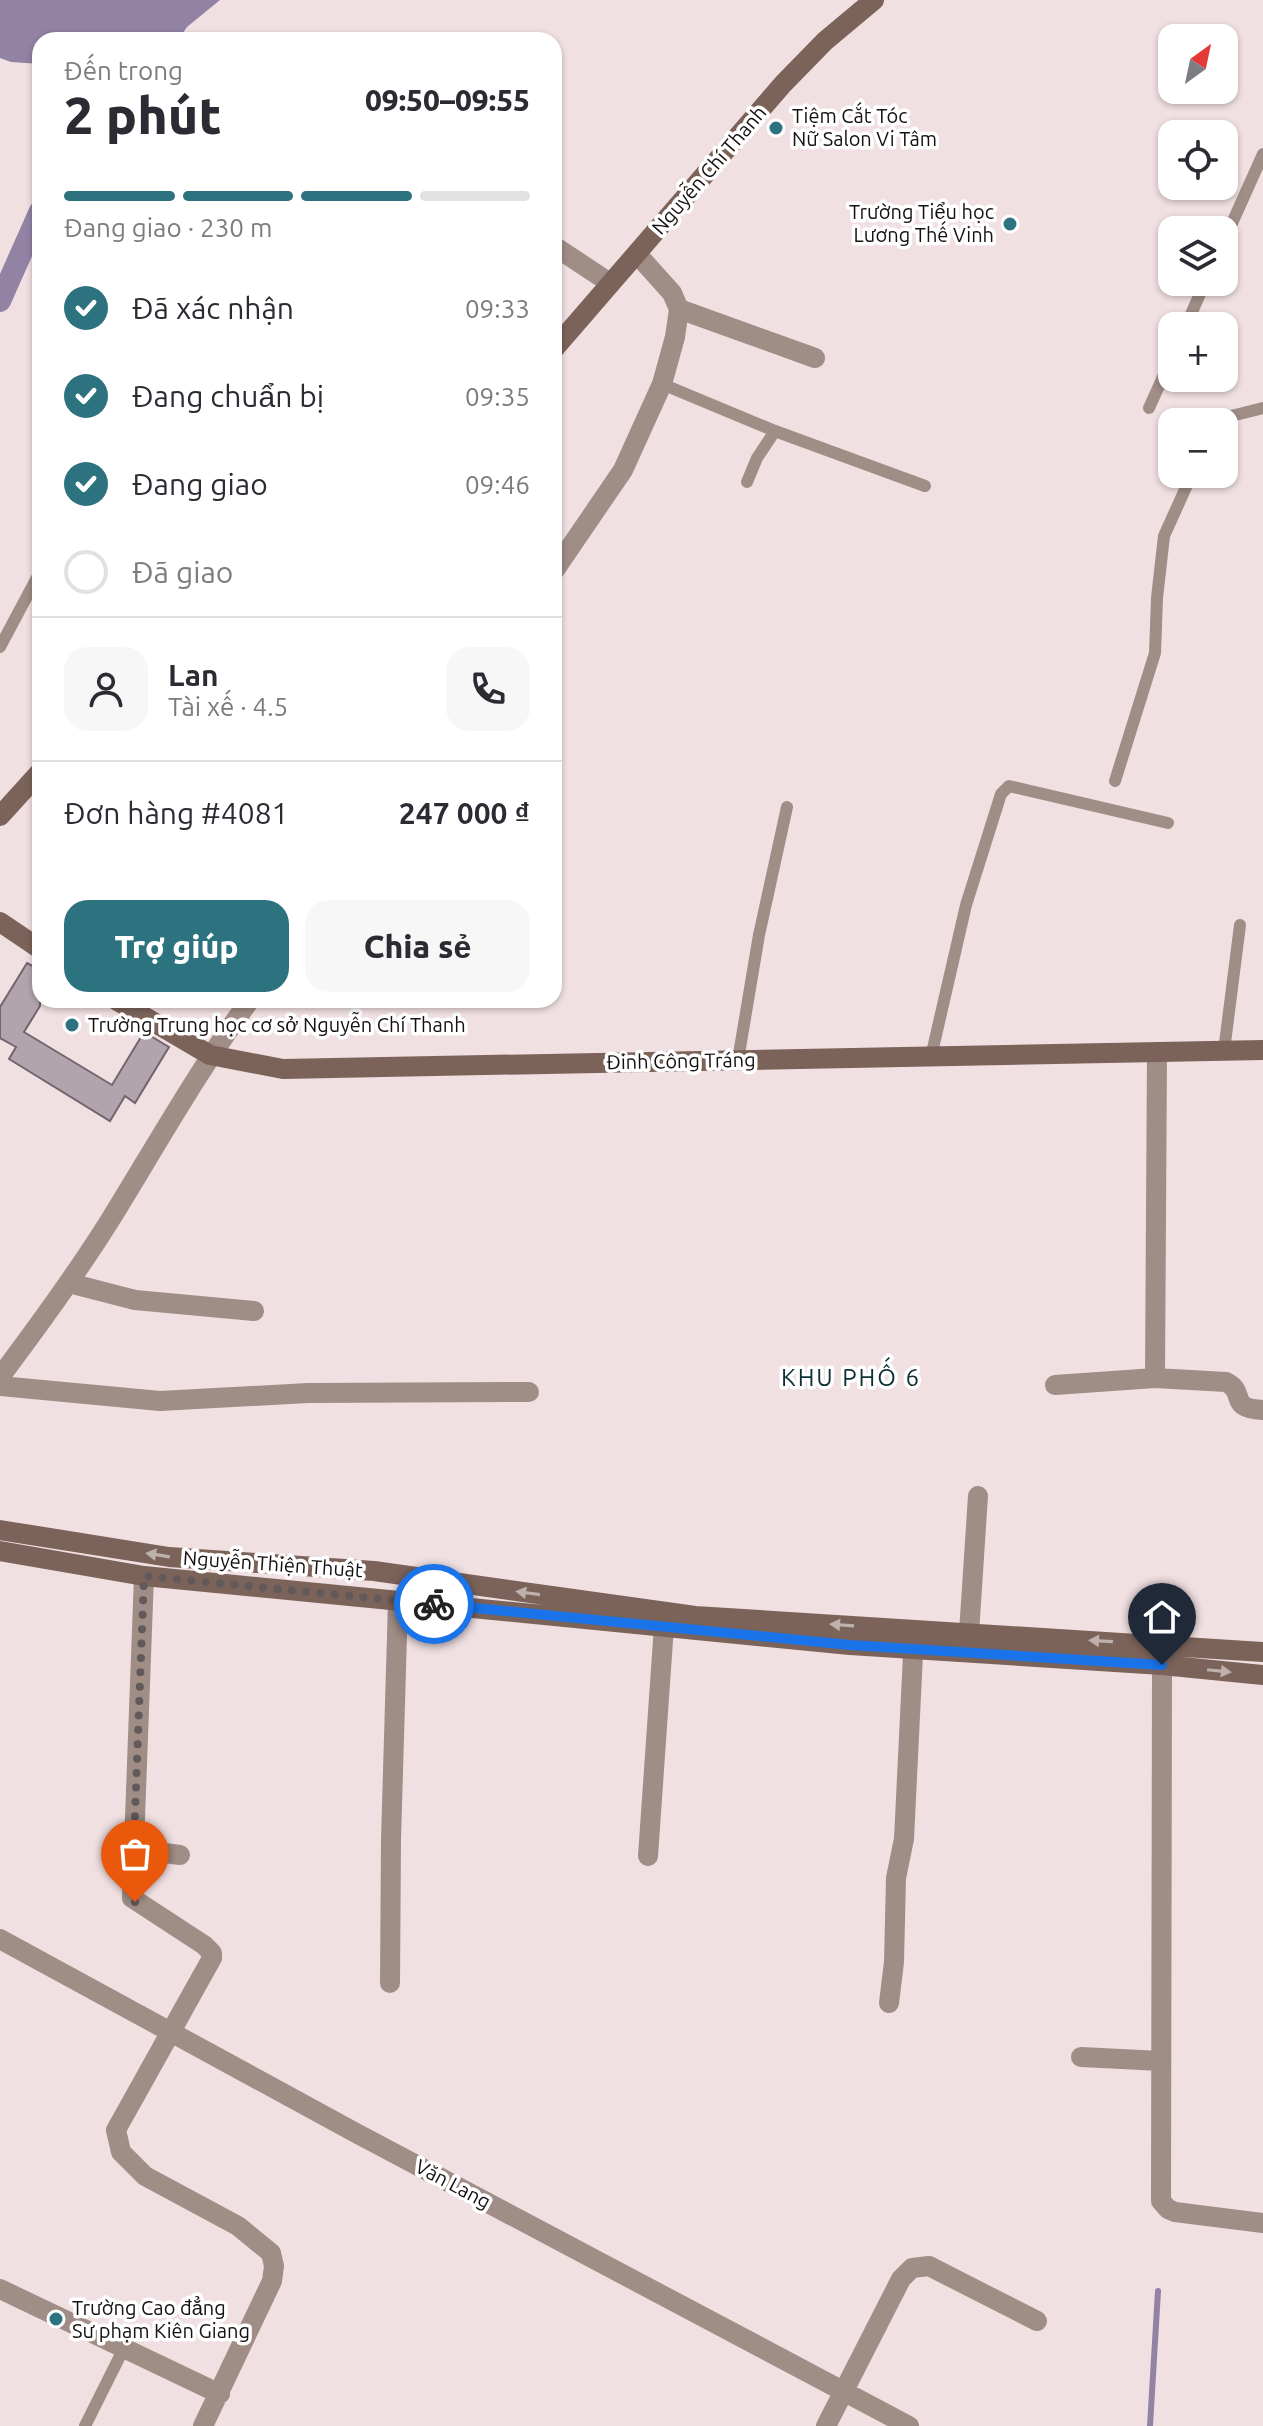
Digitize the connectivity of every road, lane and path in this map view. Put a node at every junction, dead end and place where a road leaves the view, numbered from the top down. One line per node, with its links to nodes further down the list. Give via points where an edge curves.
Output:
1 (874, 0): 5 (street, Nguyễn Chí Thanh, via 783,84)
2 (1263, 154): 3 (lane)
3 (1235, 216)
4 (562, 251): 6 (street)
5 (637, 254): 6 (street, Nguyễn Chí Thanh); 7 (street, via 672,293)
6 (610, 283): 8 (street, Nguyễn Chí Thanh)
7 (679, 309): 9 (street); 10 (street)
8 (562, 340)
9 (815, 358)
10 (662, 384): 15 (lane); 19 (street, via 623,470)
11 (1158, 388): 12 (lane)
12 (1149, 408)
13 (1263, 408): 14 (lane)
14 (1238, 414)
15 (775, 431): 16 (lane); 17 (lane)
16 (747, 482)
17 (925, 486)
18 (1186, 488): 23 (lane, via 1164,536 1155,653)
19 (562, 559)
20 (32, 587): 21 (lane)
21 (0, 647)
22 (32, 781): 25 (street)
23 (1115, 781)
24 (787, 807): 37 (lane)
25 (0, 816)
26 (1168, 823): 36 (lane, via 1009,786 1001,794 966,905)
27 (0, 922): 29 (street)
28 (1240, 925): 33 (lane)
29 (32, 944)
30 (130, 1008): 35 (street, Đinh Công Tráng)
31 (244, 1008): 35 (street)
32 (1263, 1050): 33 (street, Đinh Công Tráng)
33 (1224, 1051): 34 (street, Đinh Công Tráng)
34 (1157, 1053): 36 (street, Đinh Công Tráng); 41 (street)
35 (210, 1055): 37 (street, Đinh Công Tráng, via 283,1069); 38 (street)
36 (931, 1057): 37 (street, Đinh Công Tráng)
37 (738, 1060)
38 (69, 1283): 39 (street, via 135,1300); 40 (street)
39 (254, 1311)
40 (0, 1377)
41 (1155, 1378): 42 (street); 45 (street, via 1226,1382 1241,1406)
42 (1055, 1385)
43 (0, 1386): 44 (street, via 160,1401 308,1393)
44 (529, 1392)
45 (1263, 1410)
46 (978, 1496): 53 (street)
47 (0, 1530): 51 (street, Nguyễn Thiện Thuật, one-way to 47, via 374,1571 169,1557)
48 (0, 1551): 49 (street, Nguyễn Thiện Thuật)
49 (144, 1576): 50 (street, Nguyễn Thiện Thuật); 58 (street)
50 (398, 1601): 51 (street, Nguyễn Thiện Thuật); 62 (street)
51 (563, 1607): 52 (street, Nguyễn Thiện Thuật); 54 (street, Nguyễn Thiện Thuật, one-way to 51)
52 (664, 1626): 54 (street, Nguyễn Thiện Thuật); 60 (street)
53 (969, 1633): 54 (street, Nguyễn Thiện Thuật); 55 (street, Nguyễn Thiện Thuật, one-way to 53)
54 (913, 1639): 56 (street, Nguyễn Thiện Thuật); 63 (street, via 904,1839 896,1878)
55 (1263, 1652)
56 (1162, 1665): 57 (street, Nguyễn Thiện Thuật, one-way to 57); 66 (street)
57 (1263, 1675)
58 (134, 1849): 59 (street); 64 (street, via 132,1898 212,1953)
59 (180, 1855)
60 (648, 1856)
61 (0, 1939): 64 (street, Văn Lang)
62 (390, 1983)
63 (889, 2003)
64 (172, 2031): 71 (street, Văn Lang); 72 (street, via 116,2130 121,2152 145,2176 238,2226 271,2253 274,2266)
65 (1081, 2057): 66 (street)
66 (1161, 2061): 67 (street, via 1161,2201 1175,2212)
67 (1263, 2223)
68 (0, 2289): 70 (street)
69 (1037, 2321): 71 (street, via 929,2266 912,2268 901,2279)
70 (124, 2348): 72 (street); 73 (lane)
71 (844, 2392): 75 (street); 76 (street, Văn Lang)
72 (220, 2394): 74 (street)
73 (85, 2426)
74 (203, 2426)
75 (826, 2426)
76 (909, 2426)

